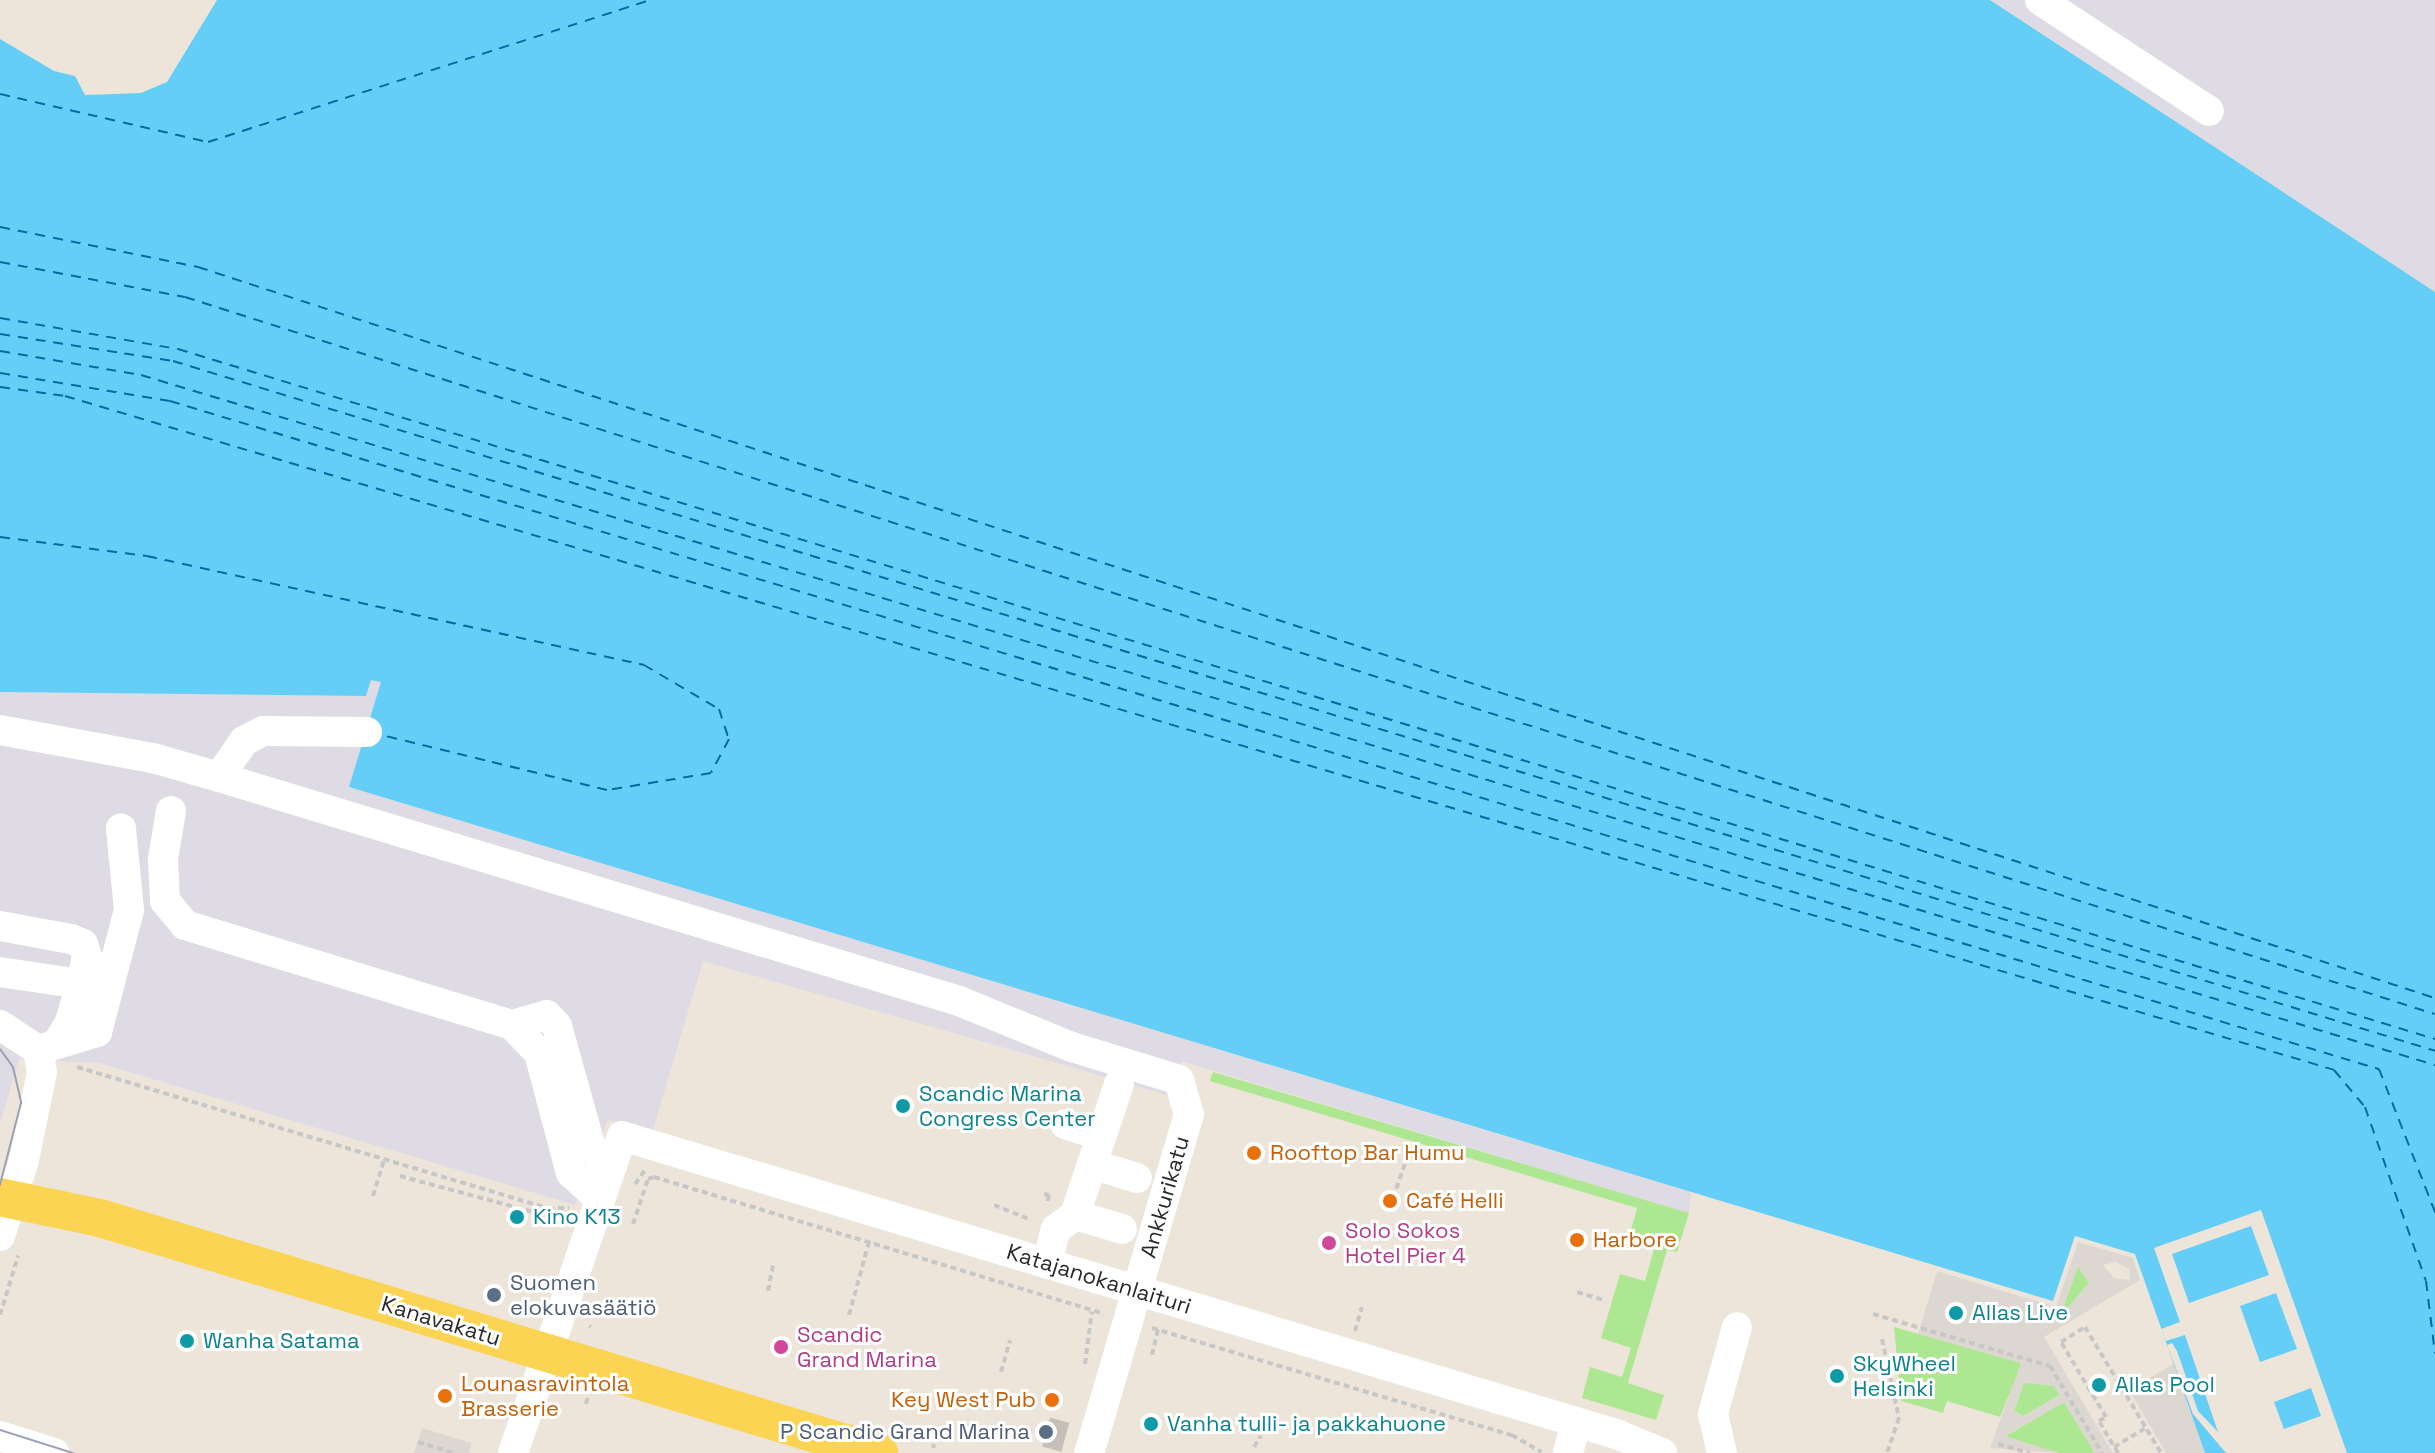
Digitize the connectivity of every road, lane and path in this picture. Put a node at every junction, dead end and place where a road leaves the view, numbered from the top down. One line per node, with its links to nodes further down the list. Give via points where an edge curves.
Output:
1 (2040, 0): 2 (street)
2 (2209, 111)
3 (0, 730): 5 (street, via 153,758)
4 (367, 732): 5 (street, via 263,731 244,741)
5 (219, 777): 39 (street, Ankkurikatu, via 978,1008 1072,1047 1179,1080 1189,1114)
6 (171, 811): 12 (street, via 163,859 165,901 185,925)
7 (121, 828): 13 (street, via 129,910 97,1032)
8 (0, 926): 10 (street, via 83,944 87,956)
9 (0, 972): 10 (street)
10 (81, 984): 13 (street)
11 (0, 1025): 13 (street)
12 (512, 1025): 19 (street, via 547,1015 557,1026 592,1151); 27 (street, via 539,1053 571,1173)
13 (53, 1054): 18 (path); 23 (street)
14 (1119, 1084): 16 (street)
15 (1065, 1124): 16 (street)
16 (1097, 1150): 21 (street); 29 (street)
17 (1408, 1155): 24 (path)
18 (385, 1159): 22 (path); 26 (path)
19 (609, 1168): 27 (street); 36 (street, Katajanokanlaituri, via 622,1136)
20 (400, 1176): 28 (path)
21 (1137, 1178)
22 (373, 1196)
23 (5, 1198): 34 (street); 56 (main road, Kanavakatu, via 113,1222)
24 (1393, 1198)
25 (994, 1205): 30 (path)
26 (548, 1208): 27 (path); 27 (path)
27 (587, 1209): 35 (path, via 627,1205 642,1170 652,1168); 56 (street)
28 (537, 1213)
29 (1075, 1215): 32 (street); 36 (street, via 1056,1229)
30 (1032, 1217)
31 (633, 1224): 33 (path, via 648,1179 654,1177)
32 (1122, 1229)
33 (869, 1242): 44 (path); 47 (path)
34 (10, 1244): 46 (path)
35 (916, 1247)
36 (1047, 1264): 38 (street, Katajanokanlaituri)
37 (773, 1265): 40 (path)
38 (1098, 1279): 39 (street, Katajanokanlaituri); 44 (path)
39 (1138, 1290): 62 (street, Katajanokanlaituri); 68 (street, Ankkurikatu)
40 (768, 1291)
41 (1577, 1292): 42 (path)
42 (1604, 1300)
43 (1362, 1307): 53 (path)
44 (1092, 1310): 48 (path); 58 (path)
45 (1873, 1314): 81 (path, via 2050,1366)
46 (0, 1315)
47 (849, 1315)
48 (1114, 1317)
49 (1161, 1320): 52 (path)
50 (1144, 1325): 52 (path)
51 (1737, 1327): 78 (street, via 1713,1414)
52 (1159, 1330): 57 (path); 75 (path, via 1522,1438)
53 (1354, 1333)
54 (1882, 1339): 79 (path, via 1899,1418)
55 (1010, 1340): 59 (path)
56 (544, 1352): 73 (street); 74 (main road, Kanavakatu)
57 (1152, 1355)
58 (1085, 1364)
59 (1001, 1372)
60 (588, 1396): 61 (path)
61 (586, 1404)
62 (1576, 1423): 76 (street); 77 (street, Katajanokanlaituri)
63 (2146, 1428): 70 (path); 70 (path, via 2085,1327 2061,1342 2106,1417 2099,1421); 83 (path)
64 (0, 1436): 71 (street)
65 (1261, 1436): 69 (path)
66 (418, 1442): 72 (path)
67 (1998, 1444): 80 (path)
68 (1082, 1445)
69 (1254, 1447)
70 (2114, 1447): 82 (path)
71 (54, 1453)
72 (453, 1453)
73 (513, 1453)
74 (879, 1453)
75 (1537, 1453)
76 (1568, 1453)
77 (1662, 1453)
78 (1722, 1453)
79 (1887, 1453)
80 (2030, 1453)
81 (2102, 1453)
82 (2118, 1453)
83 (2161, 1453)

